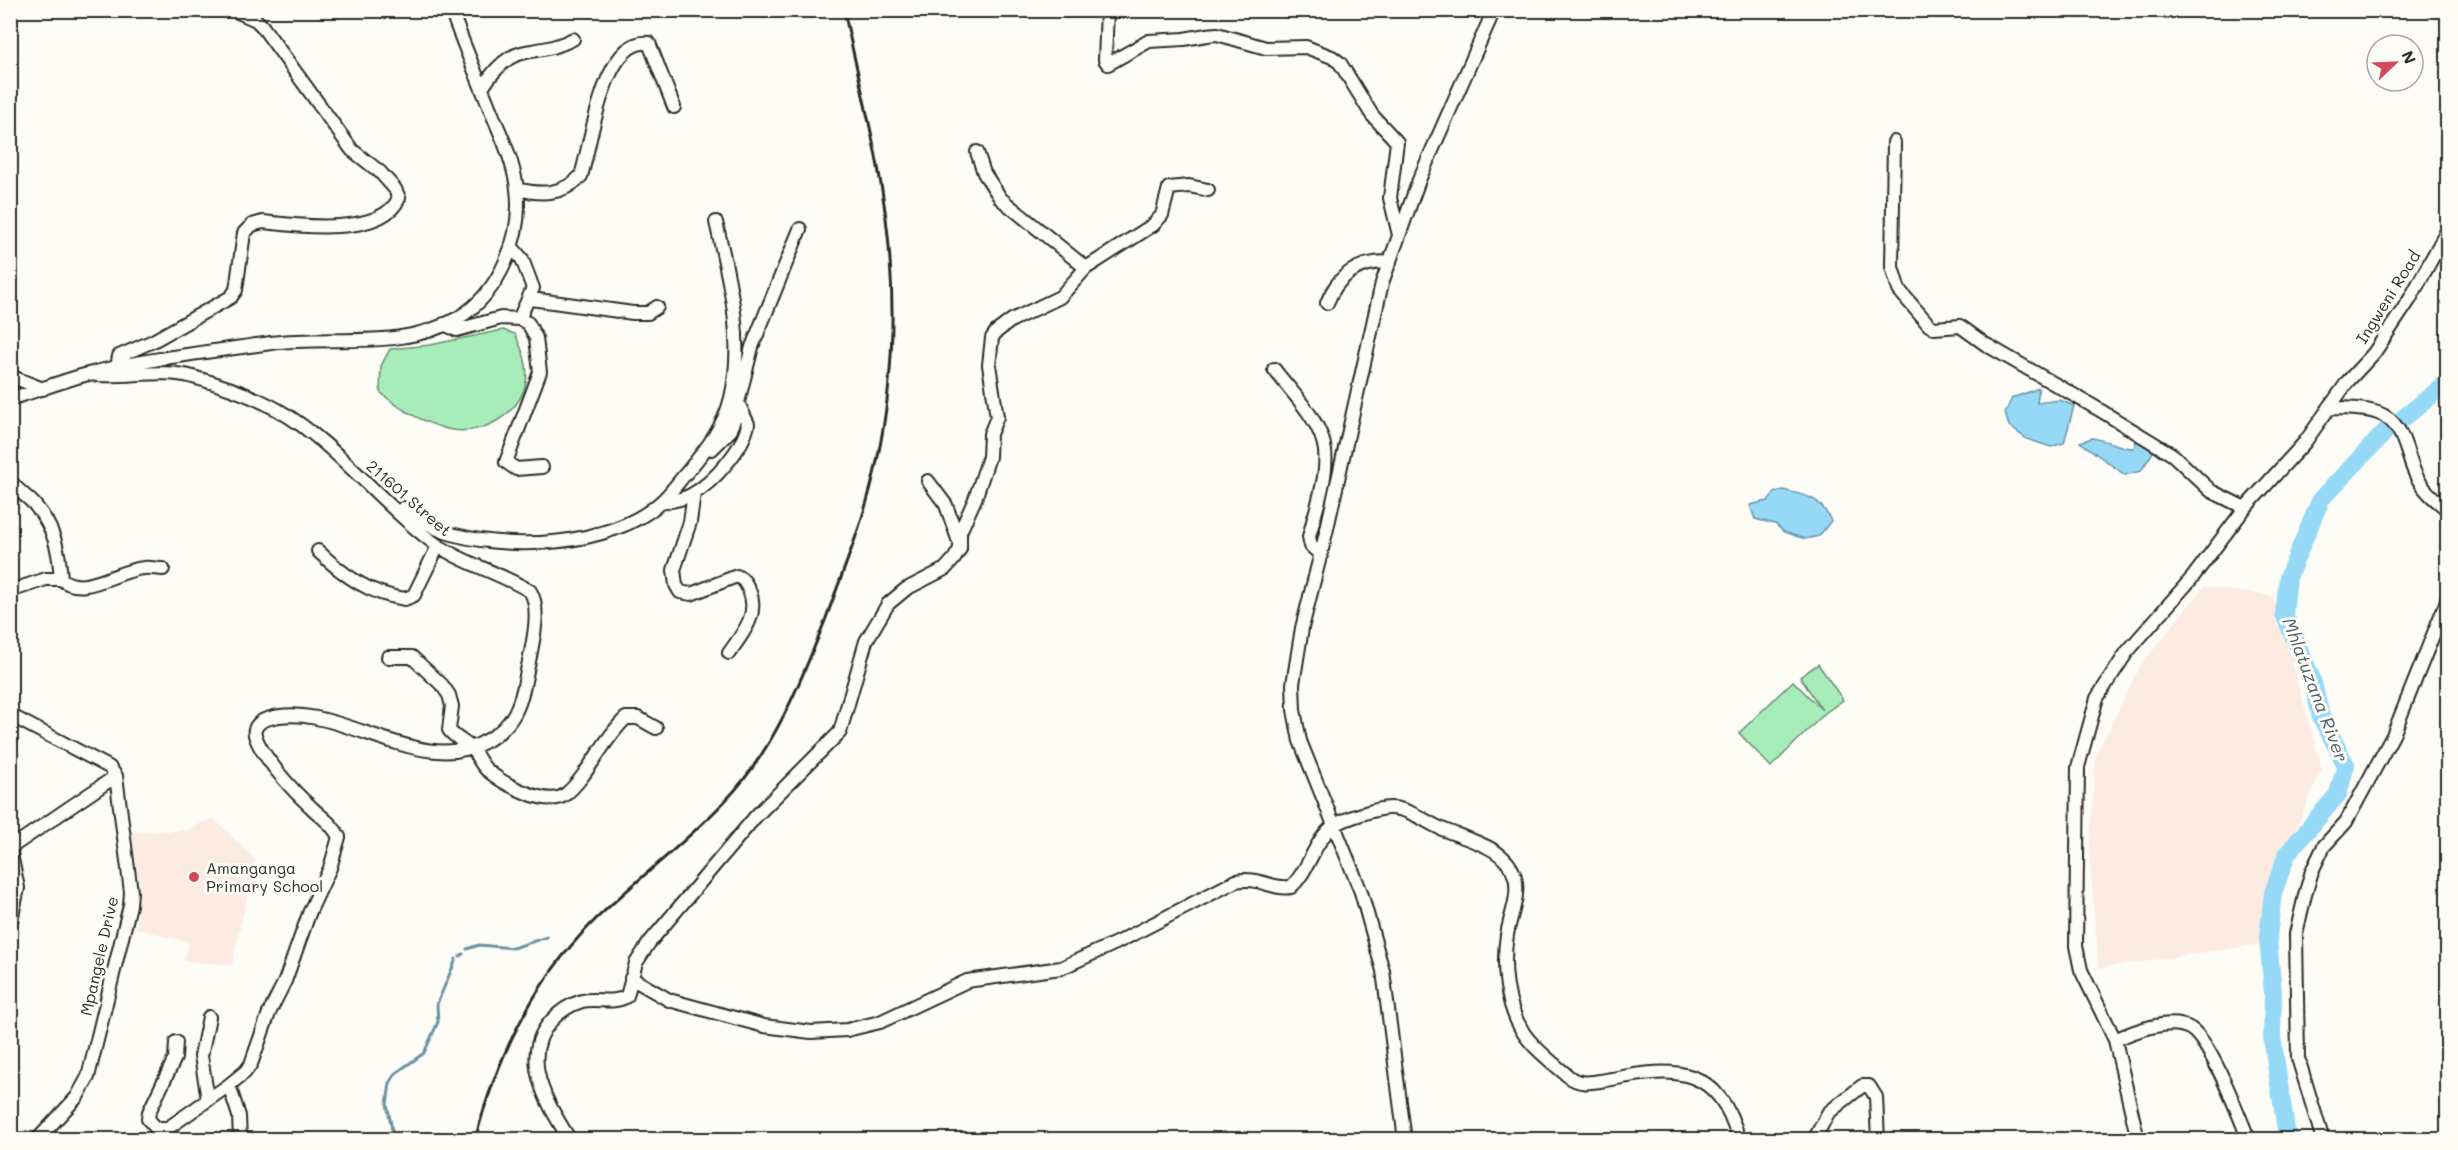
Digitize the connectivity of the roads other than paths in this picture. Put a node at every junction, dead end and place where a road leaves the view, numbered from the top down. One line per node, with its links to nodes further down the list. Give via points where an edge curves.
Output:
1 (233, 10): 24 (street, via 262,26 352,150 380,172 399,198 382,215 332,228 263,222 252,225 244,233 236,290 231,297 119,356)
2 (451, 10): 6 (street)
3 (1107, 10): 15 (street, via 1108,64 1149,41 1217,34 1266,48 1306,48 1332,57 1349,75 1372,115 1397,142 1390,198)
4 (1494, 10): 15 (street, via 1454,97)
5 (573, 39): 6 (street, via 517,52 493,71)
6 (482, 88): 10 (street)
7 (674, 107): 10 (street, via 649,43 632,47 615,63 603,86 581,176 573,185 547,193)
8 (1894, 142): 39 (street, via 1892,267 1899,290 1929,325 1960,326 2173,455 2211,491)
9 (977, 152): 18 (street, via 984,173 1001,198)
10 (518, 189): 16 (street)
11 (1208, 190): 18 (street, via 1170,188 1162,215 1153,225)
12 (716, 222): 32 (street, via 736,316 737,359 724,422)
13 (2448, 229): 31 (street, Ingweni Road, via 2410,299)
14 (800, 230): 30 (street, via 752,347)
15 (1399, 235): 17 (street)
16 (511, 246): 19 (street, via 529,272); 23 (street, via 494,283 475,305)
17 (1390, 262): 20 (street, via 1369,261 1339,280); 44 (street)
18 (1086, 267): 42 (street, via 1060,297 1012,320 992,338 989,365 997,417 990,434 989,457 960,532)
19 (531, 299): 21 (street, via 633,313 648,313); 22 (street)
20 (1327, 303)
21 (657, 307)
22 (519, 319): 23 (street, via 501,318 457,330); 33 (street, via 528,323 536,338 540,372 506,462 516,469)
23 (444, 324): 24 (street, via 404,338 274,343)
24 (117, 368): 26 (street)
25 (1274, 369): 44 (street, via 1311,419 1325,449 1324,472 1309,537 1311,546)
26 (89, 374): 28 (street); 38 (street, 211601 Street, via 190,376 242,393 303,426)
27 (10, 376): 28 (street)
28 (43, 389): 29 (street)
29 (10, 399)
30 (739, 405): 32 (street, via 726,437); 36 (street, via 747,418 745,439 719,471)
31 (2331, 408): 39 (street, Ingweni Road, via 2273,481); 40 (street, via 2372,411 2392,421 2405,440 2417,478)
32 (701, 456): 37 (street)
33 (542, 467)
34 (10, 480): 46 (street, via 20,494 33,502 53,535 59,550)
35 (928, 481): 42 (street, via 950,513)
36 (694, 493): 37 (street); 49 (street, via 690,522 674,570 676,585 680,592 691,594 737,576 746,584 753,603 752,617)
37 (660, 503): 38 (street, via 611,530 530,544 444,531)
38 (390, 504): 41 (street, 211601 Street)
39 (2245, 508): 60 (street, Ingweni Road, via 2108,680 2092,713 2078,767 2076,946 2081,970)
40 (2448, 510)
41 (438, 546): 43 (street, via 414,595 405,599 362,586); 53 (street, 211601 Street, via 522,586 530,591 536,604 532,645 516,713 507,727)
42 (960, 549): 58 (street, via 945,569 906,589 888,604 866,641 840,732 756,816 649,943)
43 (318, 551)
44 (1321, 555): 55 (street, via 1296,659 1294,710 1300,741)
45 (163, 569): 46 (street, via 143,568 96,583 70,584)
46 (61, 579): 47 (street, via 46,579)
47 (10, 591)
48 (2448, 598): 73 (street, via 2393,735 2346,822 2324,846 2312,871 2296,934 2298,1058)
49 (729, 653)
50 (388, 657): 53 (street, via 412,657 442,685 452,706 449,730)
51 (10, 716): 54 (street, via 109,767)
52 (656, 728): 53 (street, via 638,718 626,718 571,789 557,799 508,785 485,768)
53 (472, 748): 62 (street, 211601 Street, via 408,746 315,718 282,715 257,725 255,734 260,745 280,773 339,837 250,1064)
54 (116, 776): 56 (street); 64 (street, Mpangele Drive, via 130,905 88,1077 77,1097)
55 (1333, 826): 58 (street, via 1292,887 1282,888 1256,879 1236,881 1061,968 967,981 880,1022 847,1030 811,1032 764,1026 669,1000); 67 (street, via 1361,892 1383,971); 68 (street, via 1394,808 1475,840 1503,858 1512,869 1516,892 1507,936 1506,983 1516,1018 1530,1041 1567,1075 1582,1082 1659,1070 1691,1075 1709,1085 1718,1096)
56 (10, 848): 57 (street, via 18,888)
57 (10, 925)
58 (631, 978): 66 (street, via 629,992 621,1000 584,1000 567,1007 544,1029 535,1062 540,1085)
59 (209, 1017): 63 (street, via 201,1056)
60 (2115, 1040): 71 (street, Ingweni Road); 72 (street, via 2142,1028 2182,1026 2193,1030 2217,1069)
61 (176, 1042): 63 (street, via 175,1058 149,1112 151,1124 168,1128)
62 (229, 1085): 63 (street); 65 (street, via 239,1116)
63 (208, 1100)
64 (37, 1140)
65 (240, 1140)
66 (570, 1140)
67 (1405, 1140)
68 (1739, 1140)
69 (1814, 1140): 70 (street, via 1828,1113 1862,1086 1869,1086 1876,1097)
70 (1878, 1140)
71 (2138, 1140)
72 (2249, 1140)
73 (2324, 1140)

